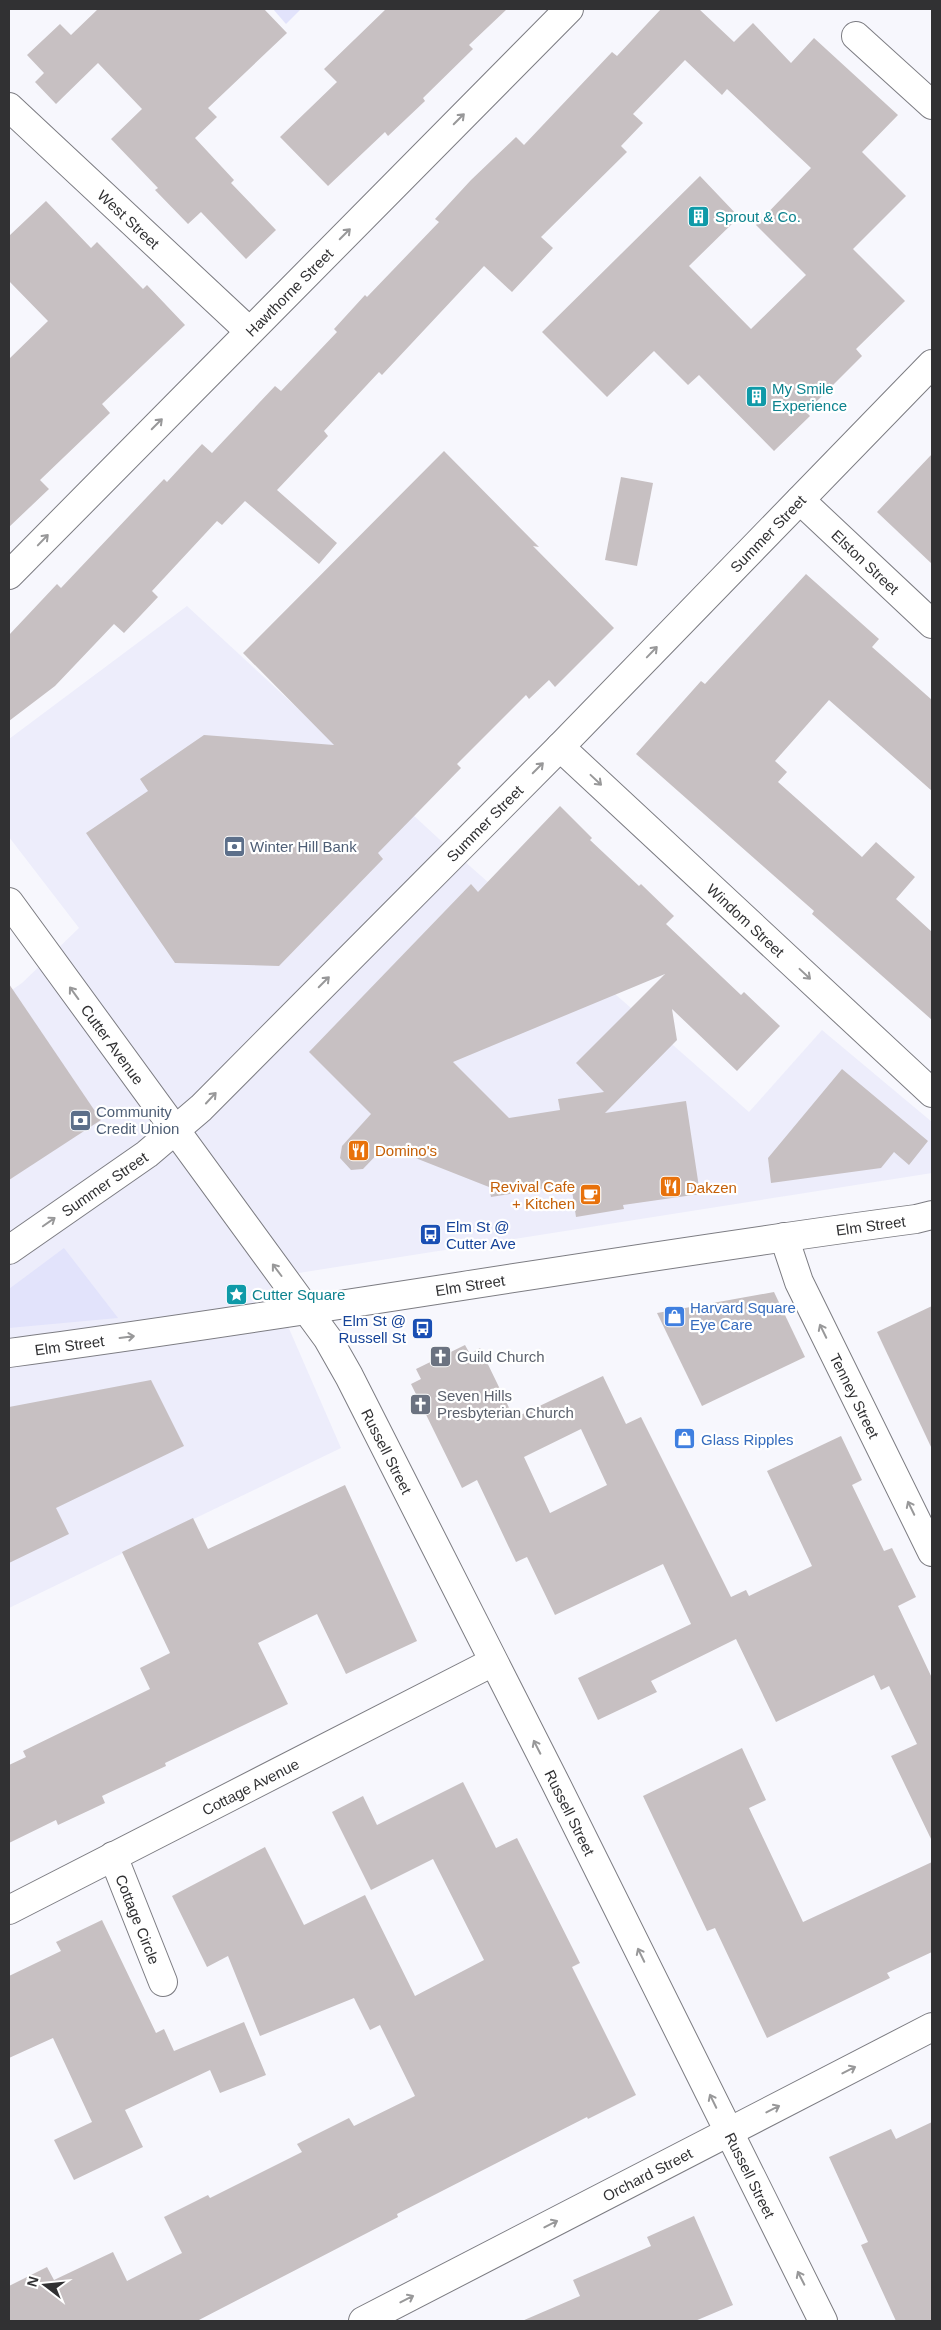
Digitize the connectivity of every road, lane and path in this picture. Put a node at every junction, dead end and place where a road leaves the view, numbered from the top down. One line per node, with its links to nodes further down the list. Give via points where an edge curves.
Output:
1 (568, 9): 5 (street, Hawthorne Street, one-way to 1)
2 (856, 36): 3 (street)
3 (932, 105)
4 (9, 106): 5 (street, West Street)
5 (249, 331): 8 (street, Hawthorne Street, one-way to 5)
6 (932, 364): 7 (street, Summer Street)
7 (800, 500): 9 (street, Elston Street); 10 (street, Summer Street, one-way to 7)
8 (9, 575)
9 (932, 624)
10 (560, 747): 12 (street, Windom Street, one-way to 12); 13 (street, Summer Street, one-way to 10)
11 (9, 903): 13 (street, Cutter Avenue, one-way to 11)
12 (932, 1093)
13 (175, 1131): 16 (street, Summer Street, one-way to 13); 17 (street, Cutter Avenue, one-way to 13)
14 (932, 1215): 15 (street, Elm Street)
15 (784, 1237): 17 (street, Elm Street); 19 (street, Tenney Street, one-way to 15, via 799,1282)
16 (9, 1250)
17 (306, 1309): 18 (street, Elm Street, one-way to 17, via 179,1330); 20 (street, Russell Street, via 349,1376)
18 (9, 1352)
19 (932, 1552)
20 (493, 1662): 21 (street, Cottage Avenue); 25 (street, Russell Street, one-way to 20)
21 (113, 1856): 22 (street, Cottage Avenue); 23 (street, Cottage Circle)
22 (9, 1910)
23 (163, 1982)
24 (932, 2027): 25 (street, Orchard Street, one-way to 24)
25 (728, 2132): 26 (street, Orchard Street, one-way to 25); 27 (street, Russell Street, one-way to 25)
26 (363, 2321)
27 (823, 2321)

